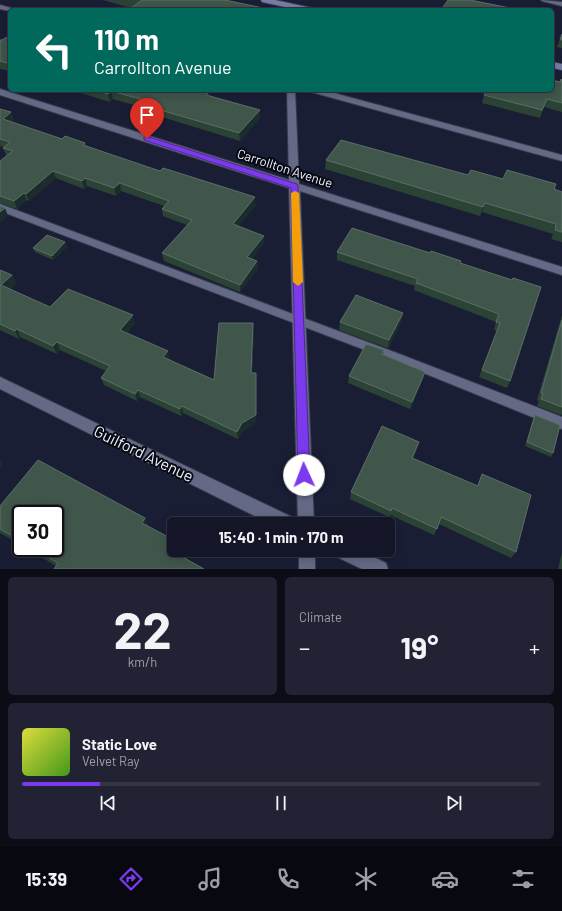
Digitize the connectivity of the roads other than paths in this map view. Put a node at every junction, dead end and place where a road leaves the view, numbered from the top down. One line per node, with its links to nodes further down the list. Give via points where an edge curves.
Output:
1 (265, 0): 4 (main road)
2 (544, 0): 3 (lane)
3 (562, 4)
4 (287, 5): 5 (main road)
5 (300, 8)
6 (0, 92): 10 (street, Carrollton Avenue)
7 (290, 92): 10 (street)
8 (321, 92): 9 (lane)
9 (562, 158)
10 (294, 186): 12 (street, Carrollton Avenue); 13 (street)
11 (0, 207): 13 (lane)
12 (562, 271)
13 (299, 322): 15 (lane); 17 (street)
14 (0, 383): 16 (street, Guilford Avenue)
15 (562, 423)
16 (274, 517)
17 (306, 517)
18 (307, 557): 20 (street)
19 (355, 557): 21 (street)
20 (307, 569)
21 (380, 569)

